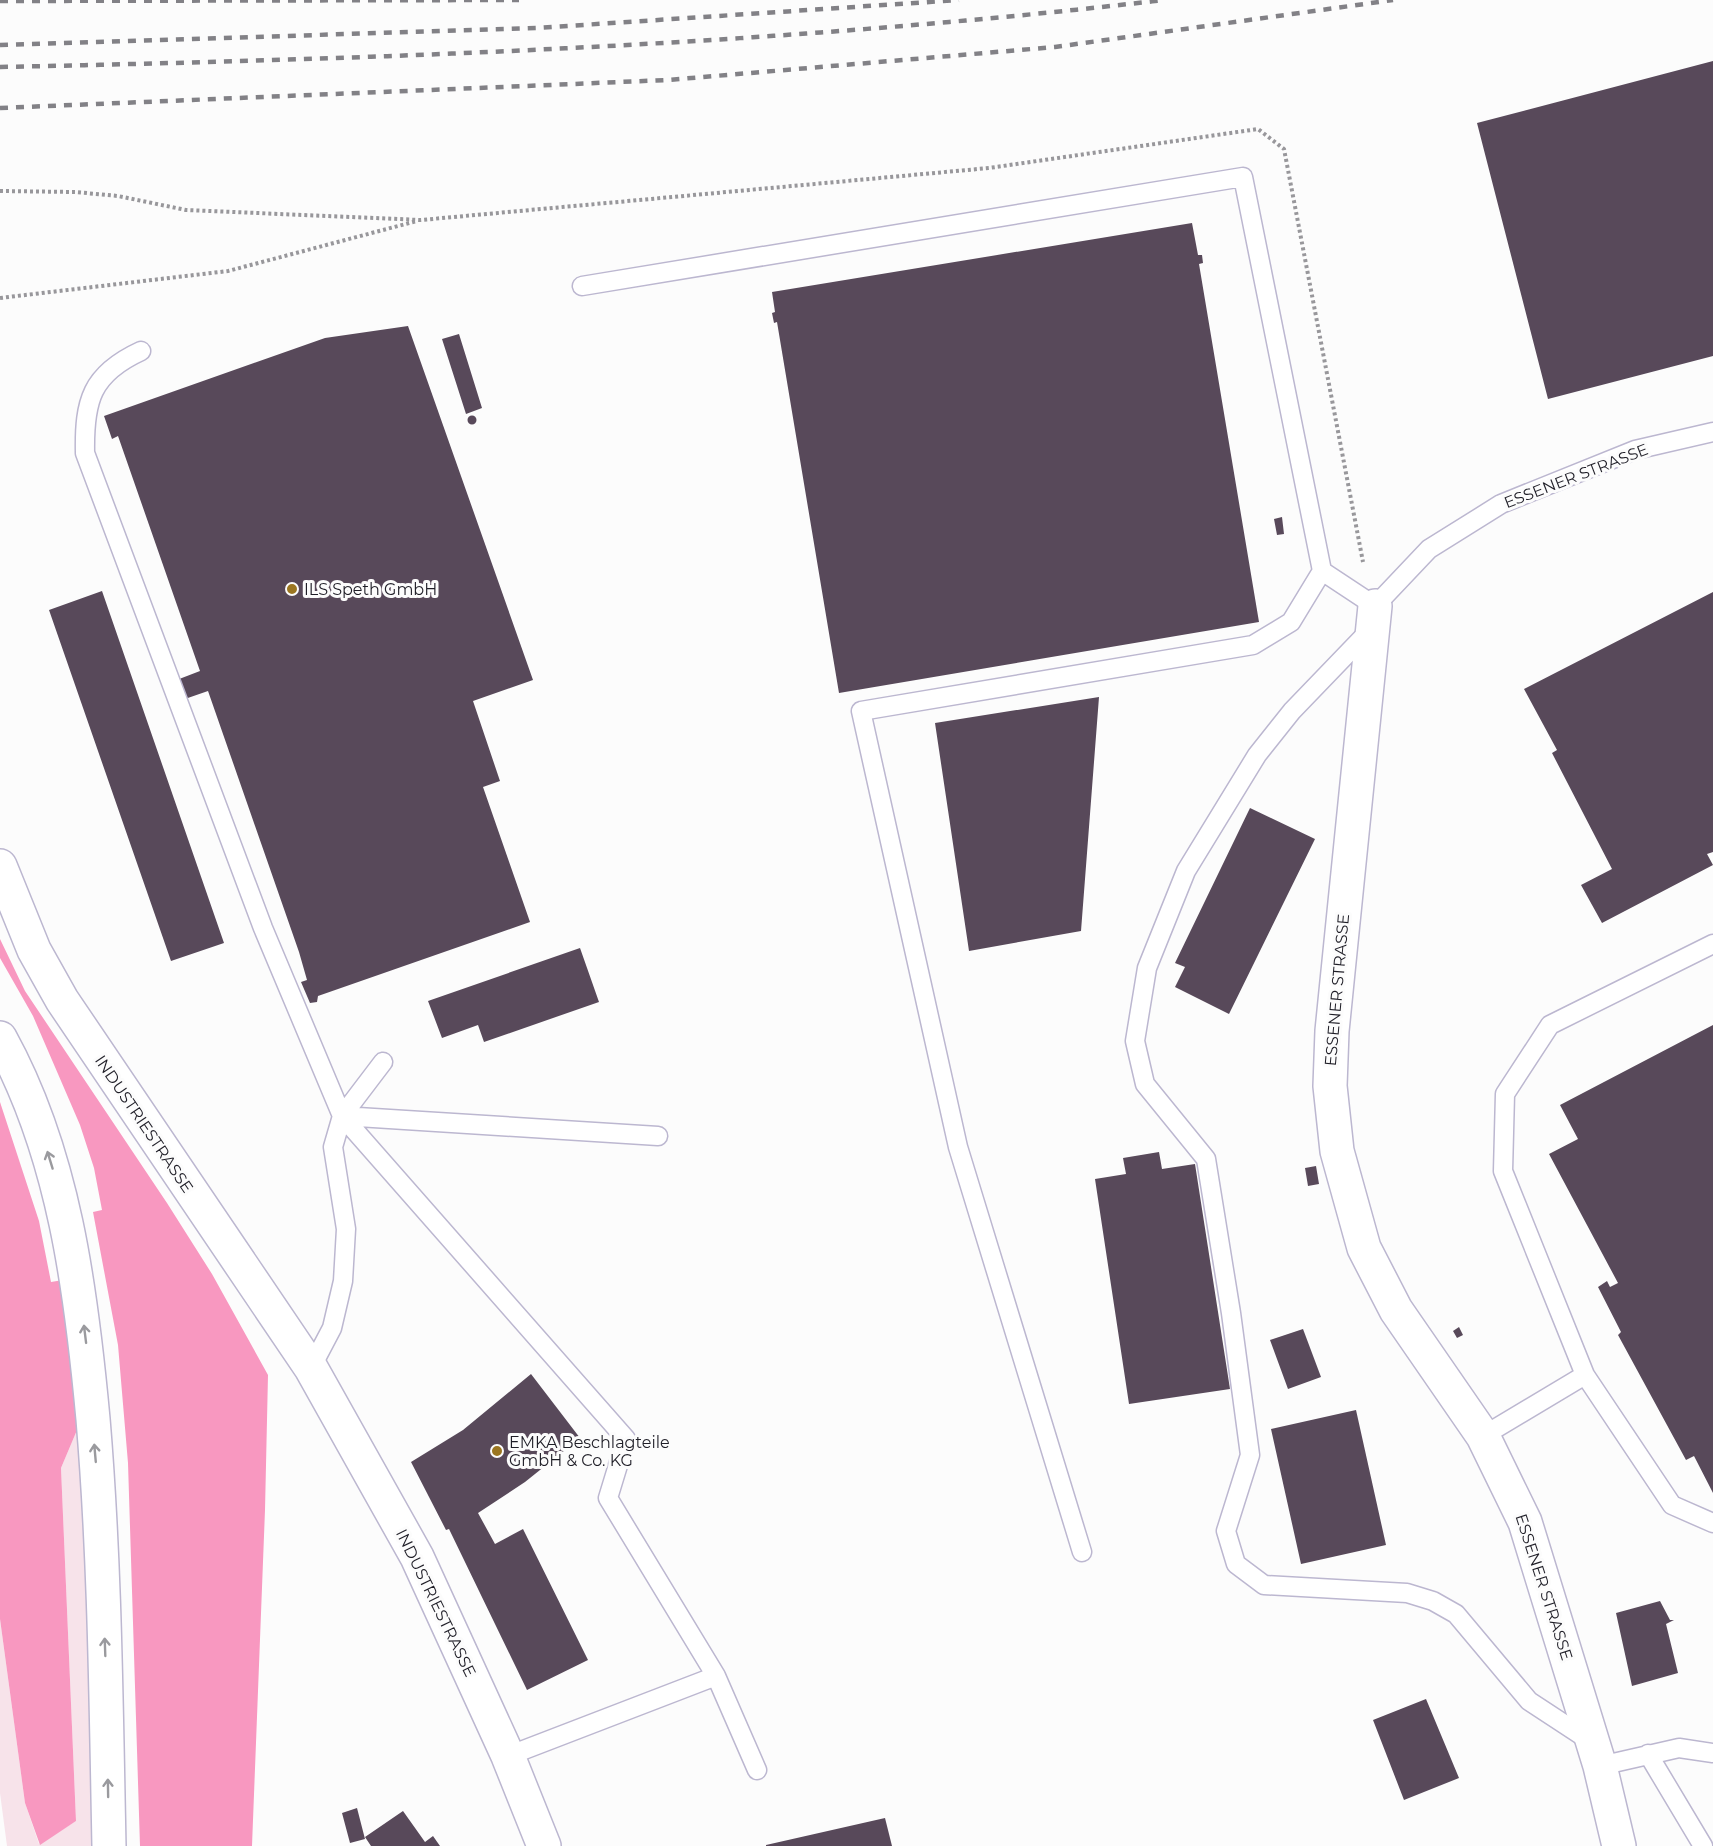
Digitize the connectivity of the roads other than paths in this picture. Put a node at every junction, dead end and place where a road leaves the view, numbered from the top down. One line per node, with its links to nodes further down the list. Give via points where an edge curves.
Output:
1 (582, 286): 4 (lane, via 1243,177)
2 (141, 351): 10 (lane, via 117,362 95,384 84,418 85,453 262,928)
3 (1713, 432): 5 (lane, ESSENER STRASSE, via 1635,450 1501,504 1429,549)
4 (1322, 571): 5 (lane); 16 (lane, via 1291,622 1253,645 861,711 958,1147)
5 (1374, 617): 14 (main road, ESSENER STRASSE, via 1332,1031 1330,1086 1337,1151 1364,1248 1390,1300); 19 (lane, via 1257,755 1186,871 1147,968 1135,1041 1144,1084 1206,1159 1250,1455 1226,1531 1236,1564 1264,1585 1407,1593 1456,1614 1529,1701)
6 (0, 866): 12 (main road, INDUSTRIESTRASSE, via 34,950 62,1000)
7 (1713, 944): 13 (lane, via 1550,1025 1505,1094 1503,1172)
8 (0, 1038): 23 (main road, one-way to 8, via 101,1524 82,1310 51,1163 34,1110)
9 (383, 1062): 10 (lane)
10 (342, 1116): 11 (lane); 12 (lane, via 333,1147 346,1229 343,1281 332,1328); 17 (lane, via 626,1439 608,1498)
11 (658, 1136)
12 (311, 1368): 21 (main road, INDUSTRIESTRASSE, via 417,1557)
13 (1585, 1375): 14 (lane); 15 (lane, via 1672,1505)
14 (1484, 1436): 19 (main road, ESSENER STRASSE, via 1525,1522)
15 (1713, 1522)
16 (1082, 1552)
17 (716, 1676): 21 (lane); 22 (lane)
18 (1713, 1753): 20 (lane, via 1679,1748)
19 (1597, 1754): 20 (lane); 25 (main road, ESSENER STRASSE)
20 (1648, 1754): 26 (lane)
21 (508, 1756): 24 (main road, INDUSTRIESTRASSE)
22 (757, 1770)
23 (109, 1846)
24 (544, 1846)
25 (1619, 1846)
26 (1703, 1846)

